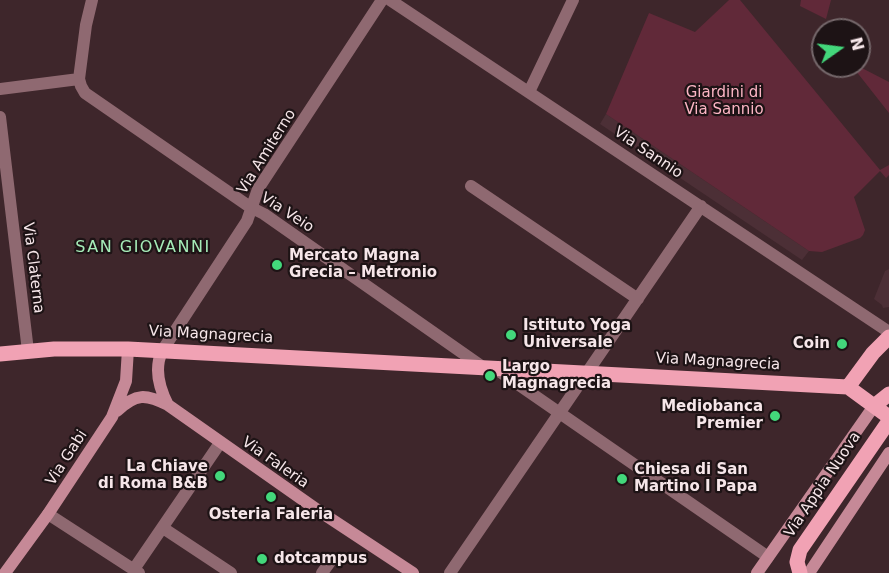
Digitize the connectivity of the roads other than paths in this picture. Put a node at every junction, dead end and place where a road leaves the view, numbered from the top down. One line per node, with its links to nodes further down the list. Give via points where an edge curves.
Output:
1 (92, 0): 5 (street)
2 (382, 0): 11 (street, Via Amiterno)
3 (390, 0): 7 (street, Via Sannio)
4 (573, 0): 7 (street)
5 (79, 79): 6 (street); 11 (street, Via Veio, via 83,90 96,101)
6 (0, 89)
7 (529, 92): 10 (street, Via Sannio)
8 (0, 117): 16 (street, Via Claterna)
9 (471, 186): 12 (street)
10 (700, 206): 12 (street); 13 (street, Via Sannio)
11 (250, 207): 17 (street, Via Amiterno, via 247,221); 19 (street, Via Veio)
12 (638, 299): 20 (street)
13 (889, 332)
14 (889, 337): 21 (main road)
15 (128, 349): 16 (main road, Via Magnagrecia); 17 (main road, Via Magnagrecia); 26 (street, Via Gabi, via 126,381)
16 (28, 351): 18 (main road, Via Magnagrecia)
17 (162, 351): 19 (main road, Via Magnagrecia); 23 (street, via 159,381)
18 (0, 354)
19 (491, 369): 20 (main road); 25 (street)
20 (586, 374): 21 (main road, Via Magnagrecia); 25 (street)
21 (848, 387): 24 (main road)
22 (889, 394): 24 (main road)
23 (168, 405): 26 (street, via 151,397 139,397); 28 (street, Via Faleria)
24 (874, 406): 27 (main road); 32 (street, Via Appia Nuova)
25 (559, 412): 32 (street); 39 (street)
26 (112, 417): 30 (street, Via Gabi)
27 (889, 419): 41 (main road, Via Appia Nuova, via 800,550)
28 (220, 443): 31 (street); 38 (street, Via Faleria)
29 (889, 453): 42 (street)
30 (48, 514): 34 (street); 35 (street, Via Gabi)
31 (163, 528): 34 (street); 36 (street)
32 (768, 557): 40 (street, Via Appia Nuova)
33 (330, 562): 37 (street)
34 (136, 571)
35 (5, 573)
36 (231, 573)
37 (322, 573)
38 (413, 573)
39 (450, 573)
40 (757, 573)
41 (800, 573)
42 (809, 573)

